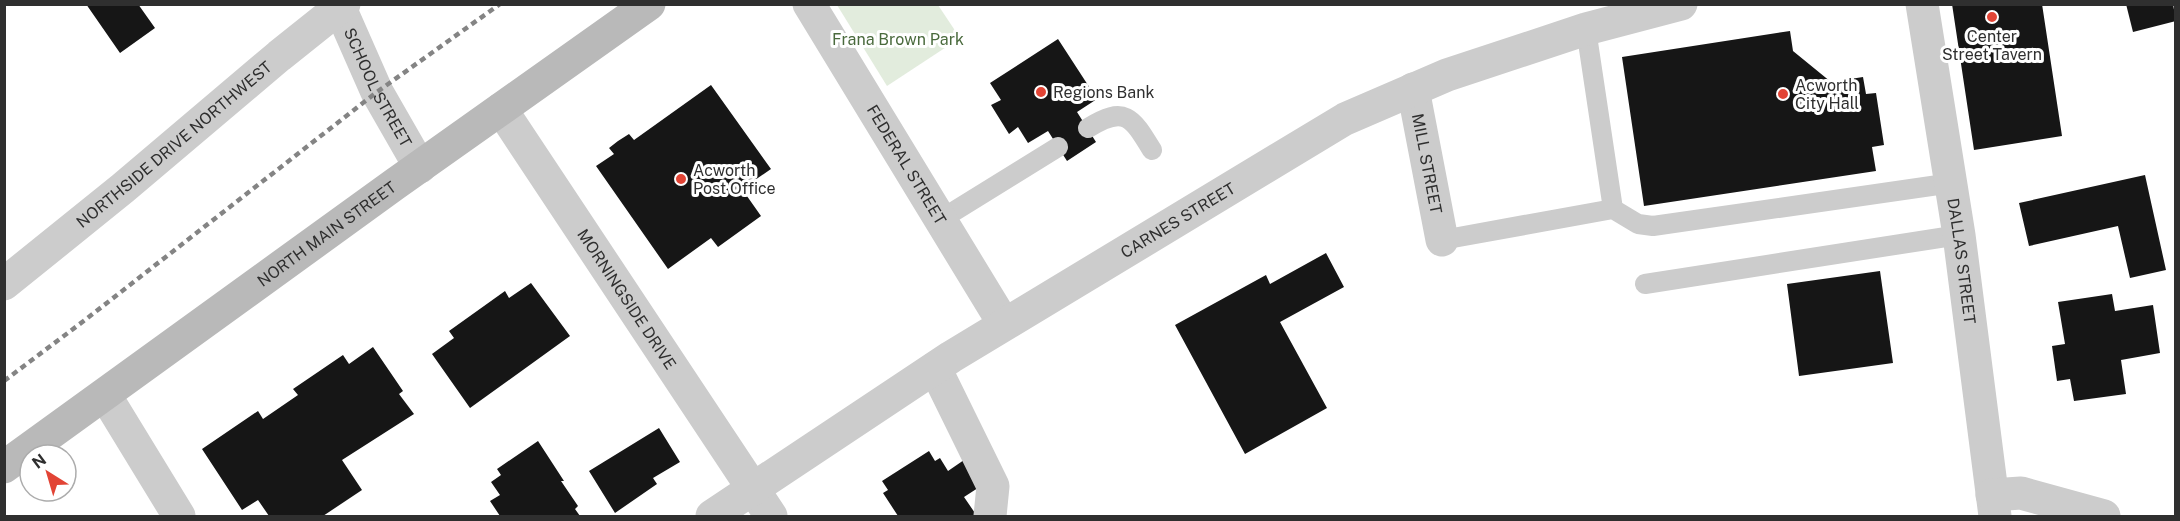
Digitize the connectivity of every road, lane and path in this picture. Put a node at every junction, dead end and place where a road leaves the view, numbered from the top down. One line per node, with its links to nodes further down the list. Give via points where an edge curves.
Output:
1 (650, 4): 8 (main road, NORTH MAIN STREET)
2 (809, 4): 15 (street, FEDERAL STREET)
3 (1681, 4): 6 (street, CARNES STREET)
4 (1922, 4): 13 (street, DALLAS STREET)
5 (342, 6): 12 (street, SCHOOL STREET, via 377,92); 18 (street, NORTHSIDE DRIVE NORTHWEST)
6 (1586, 29): 7 (street, CARNES STREET); 14 (lane)
7 (1413, 89): 17 (street, MILL STREET); 20 (street, CARNES STREET, via 1310,139)
8 (501, 109): 12 (main road, NORTH MAIN STREET); 24 (street, MORNINGSIDE DRIVE)
9 (1088, 128): 11 (lane, via 1105,118 1128,118)
10 (1058, 147): 15 (lane)
11 (1152, 150)
12 (420, 167): 22 (main road, NORTH MAIN STREET)
13 (1952, 183): 14 (lane, via 1653,226 1638,224); 16 (street, DALLAS STREET)
14 (1613, 209): 17 (lane)
15 (940, 220): 20 (street, FEDERAL STREET)
16 (1959, 235): 19 (lane); 25 (street, DALLAS STREET)
17 (1442, 240)
18 (4, 284)
19 (1645, 284)
20 (1004, 324): 21 (street, CARNES STREET)
21 (935, 368): 24 (street, CARNES STREET); 28 (street, via 993,486)
22 (105, 395): 23 (main road, NORTH MAIN STREET); 26 (street)
23 (4, 467)
24 (762, 503): 27 (street, CARNES STREET)
25 (1993, 506): 29 (street, via 2022,493)
26 (180, 516)
27 (712, 516)
28 (990, 516)
29 (2104, 516)

